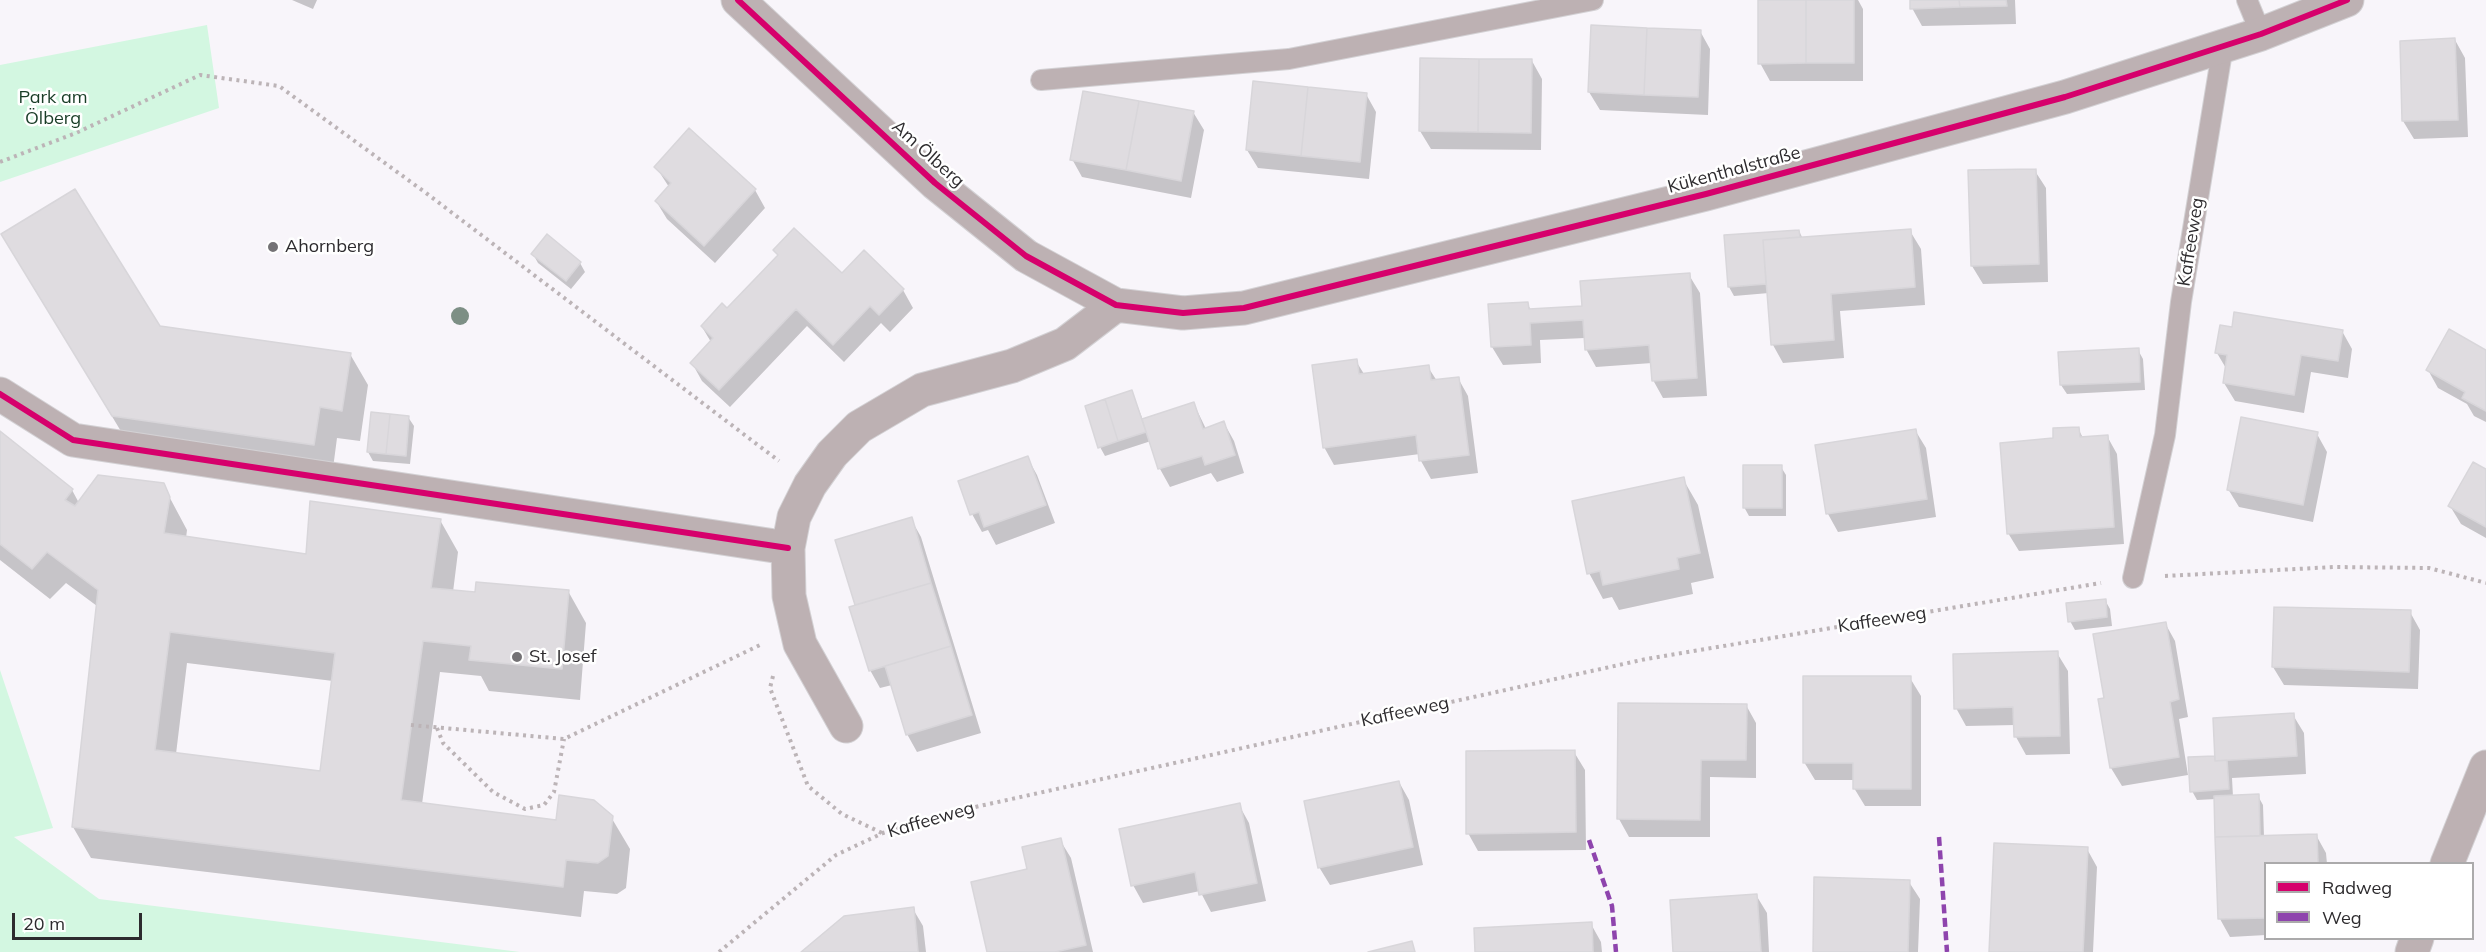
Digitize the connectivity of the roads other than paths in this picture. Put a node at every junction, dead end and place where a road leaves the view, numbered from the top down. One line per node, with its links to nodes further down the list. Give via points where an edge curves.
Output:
1 (738, 0): 8 (street, Am Ölberg, via 935,183 1026,256)
2 (1593, 0): 7 (lane, via 1289,59)
3 (2247, 0): 5 (lane)
4 (2347, 0): 5 (street, Kükenthalstraße)
5 (2261, 34): 6 (street, Kükenthalstraße)
6 (2223, 46): 8 (street, Kükenthalstraße, via 2065,97 1730,188 1244,308 1184,313); 11 (lane, Kaffeeweg, via 2181,303 2165,435)
7 (1041, 81)
8 (1116, 305): 10 (street, via 1065,344 1012,366 922,390 859,427 832,454 810,485 794,517)
9 (0, 394): 10 (street, via 74,440)
10 (788, 548): 12 (street, via 789,596 800,644)
11 (2133, 578)
12 (846, 726)
13 (2486, 767): 14 (street)
14 (2448, 862)

